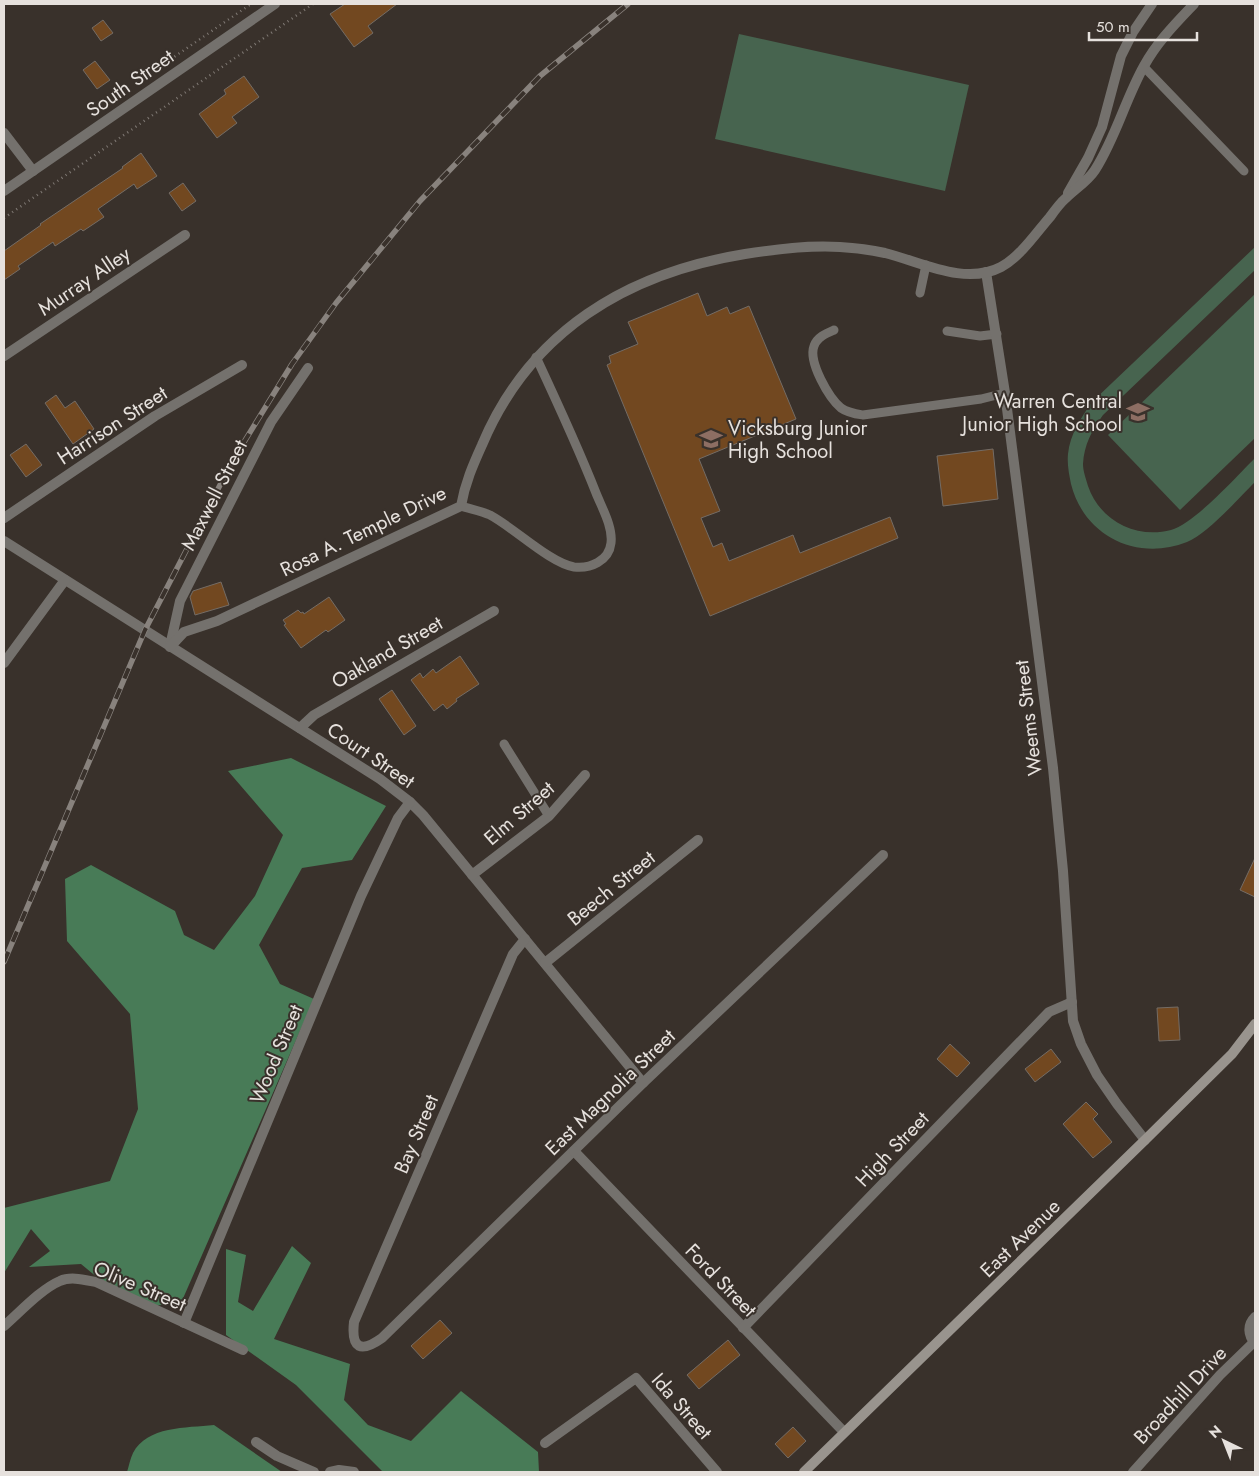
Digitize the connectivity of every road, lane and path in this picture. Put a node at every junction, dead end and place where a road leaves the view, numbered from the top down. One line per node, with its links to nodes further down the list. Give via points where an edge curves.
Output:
1 (275, 4): 7 (street, South Street)
2 (313, 4): 11 (path)
3 (1152, 4): 10 (street, Rosa A. Temple Drive, via 1121,56 1102,127)
4 (1194, 4): 5 (street, Rosa A. Temple Drive)
5 (1144, 67): 8 (lane); 10 (street, Rosa A. Temple Drive, via 1108,149 1093,174)
6 (4, 133): 7 (street)
7 (34, 171): 9 (street, South Street)
8 (1244, 171)
9 (4, 191)
10 (1064, 200): 14 (street, Rosa A. Temple Drive, via 1010,261)
11 (4, 218)
12 (185, 235): 19 (street, Murray Alley)
13 (926, 265): 14 (street, Rosa A. Temple Drive, via 954,272); 15 (lane); 20 (street, Rosa A. Temple Drive, via 883,253 806,246 716,259 642,284 600,304)
14 (986, 272): 18 (street, Weems Street)
15 (920, 293)
16 (834, 330): 23 (lane, via 814,344 814,363 831,397 851,413 863,415 981,399)
17 (947, 331): 18 (lane, via 980,336)
18 (997, 334): 23 (street, Weems Street)
19 (4, 356)
20 (536, 357): 24 (street, Rosa A. Temple Drive, via 506,397 487,432 464,486); 24 (lane, via 577,445 610,528 608,556 587,567 573,567 489,515)
21 (242, 365): 25 (street, Harrison Street, via 155,416)
22 (308, 368): 29 (street, Maxwell Street, via 271,422 180,600)
23 (1005, 392): 41 (street, Weems Street, via 1052,768)
24 (461, 506): 29 (street, Rosa A. Temple Drive, via 216,621 184,632)
25 (4, 518)
26 (4, 541): 27 (street, Court Street)
27 (66, 580): 29 (street, Court Street); 30 (street)
28 (494, 611): 31 (street, Oakland Street, via 314,715)
29 (170, 647): 31 (street, Court Street)
30 (4, 663)
31 (300, 728): 34 (street, Court Street)
32 (504, 744): 35 (lane)
33 (585, 775): 35 (street, Elm Street)
34 (410, 802): 38 (street, Court Street); 47 (street, Wood Street, via 398,818 361,896)
35 (549, 816): 38 (street, Elm Street)
36 (698, 840): 40 (street, Beech Street)
37 (883, 856): 43 (street, East Magnolia Street)
38 (472, 875): 39 (street, Court Street)
39 (525, 939): 40 (street, Court Street); 51 (street, Bay Street, via 514,954 354,1322 352,1336)
40 (545, 963): 43 (street, Court Street)
41 (1072, 1002): 44 (street, Weems Street, via 1073,1021 1097,1075); 49 (street, High Street, via 1049,1012)
42 (1255, 1024): 44 (street, East Avenue, via 1232,1054)
43 (643, 1083): 45 (street, East Magnolia Street)
44 (1146, 1140): 53 (street, East Avenue)
45 (574, 1151): 49 (street, Ford Street); 51 (street, East Magnolia Street, via 382,1338 368,1347)
46 (1255, 1318): 50 (street, Broadhill Drive, via 1249,1328)
47 (184, 1323): 48 (street, Olive Street, via 96,1282 78,1279 61,1280); 52 (street, Olive Street)
48 (4, 1326)
49 (743, 1328): 53 (street, Ford Street)
50 (1255, 1343): 61 (street, Broadhill Drive, via 1220,1375)
51 (358, 1346)
52 (243, 1350)
53 (844, 1432): 60 (street, East Avenue)
54 (256, 1442): 56 (street, via 277,1456)
55 (545, 1443): 59 (street, Ida Street, via 636,1378)
56 (314, 1472)
57 (330, 1472): 58 (street)
58 (354, 1472)
59 (717, 1472)
60 (804, 1472)
61 (1133, 1472)

